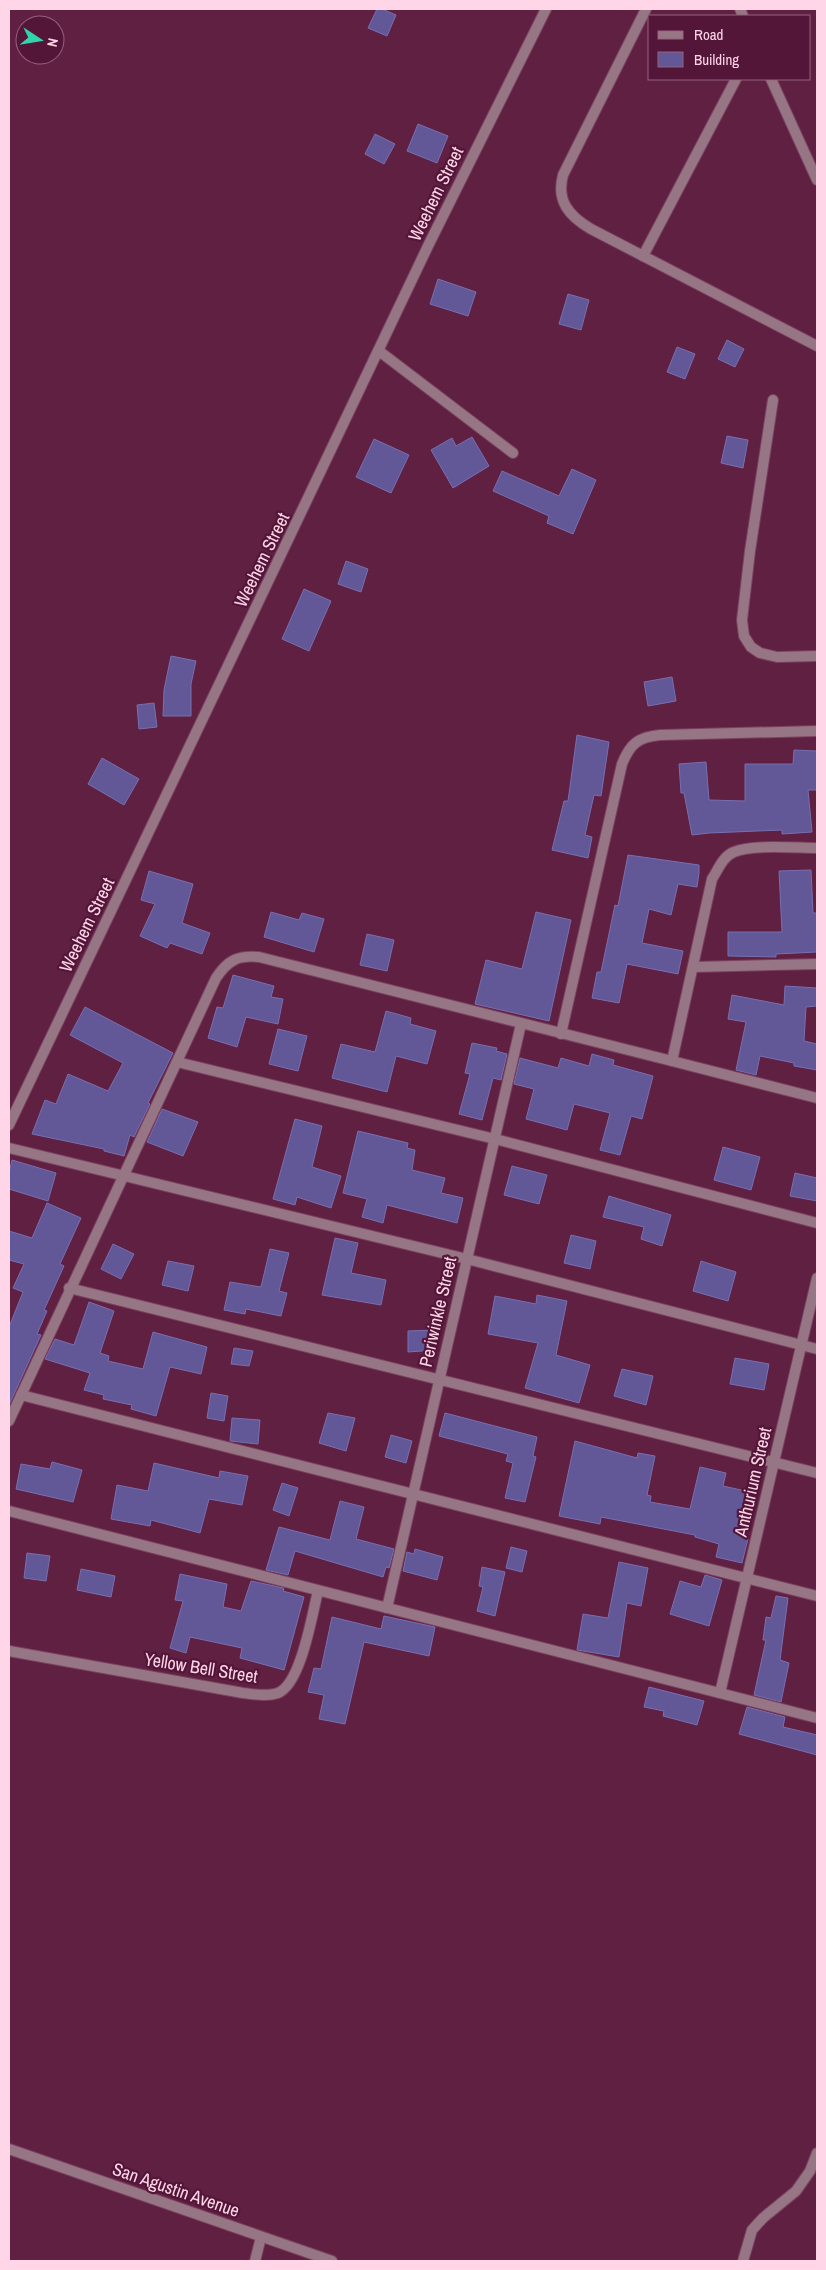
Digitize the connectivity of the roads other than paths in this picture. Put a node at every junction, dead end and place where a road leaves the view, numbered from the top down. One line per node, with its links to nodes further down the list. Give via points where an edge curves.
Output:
1 (546, 9): 8 (street, Weehem Street)
2 (646, 9): 6 (street, via 568,163 560,186 563,203 577,221)
3 (735, 80): 6 (street)
4 (772, 80): 5 (street)
5 (817, 180)
6 (643, 256): 7 (street)
7 (817, 346)
8 (379, 351): 10 (street); 21 (street, Weehem Street)
9 (773, 400): 11 (street, via 750,550 742,620 744,636 760,654)
10 (513, 453)
11 (817, 656)
12 (817, 731): 17 (street, via 660,735 645,736 634,742 622,764)
13 (817, 848): 15 (street, via 750,849 734,852 721,863 712,879)
14 (817, 964): 15 (street)
15 (694, 966): 18 (street)
16 (521, 1024): 17 (street); 19 (street, via 246,956 234,958 216,978); 22 (street, Periwinkle Street)
17 (561, 1034): 18 (street)
18 (672, 1061): 20 (street)
19 (177, 1062): 22 (street); 24 (street)
20 (817, 1098)
21 (9, 1125)
22 (495, 1139): 25 (street); 26 (street, Periwinkle Street)
23 (9, 1148): 24 (street)
24 (123, 1175): 26 (street); 28 (street)
25 (817, 1223)
26 (467, 1259): 29 (street); 31 (street, Periwinkle Street)
27 (817, 1278): 29 (street, Anthurium Street)
28 (69, 1288): 31 (street); 32 (street)
29 (802, 1345): 30 (street); 34 (street, Anthurium Street)
30 (817, 1349)
31 (440, 1378): 34 (street); 36 (street, Periwinkle Street)
32 (21, 1394): 33 (street); 36 (street)
33 (9, 1421)
34 (774, 1462): 35 (street); 38 (street, Anthurium Street)
35 (817, 1472)
36 (413, 1494): 38 (street); 41 (street, Periwinkle Street)
37 (9, 1511): 39 (street)
38 (747, 1578): 40 (street); 43 (street, Anthurium Street)
39 (318, 1591): 41 (street); 42 (street, Yellow Bell Street, via 298,1666 291,1683 278,1693 243,1693)
40 (817, 1596)
41 (387, 1608): 43 (street)
42 (9, 1651)
43 (720, 1693): 44 (street)
44 (817, 1718)
45 (9, 2148): 47 (street, San Agustin Avenue)
46 (817, 2153): 50 (street, via 810,2171 796,2191 752,2230)
47 (261, 2236): 48 (street); 49 (street, San Agustin Avenue)
48 (255, 2261)
49 (332, 2261)
50 (743, 2261)

